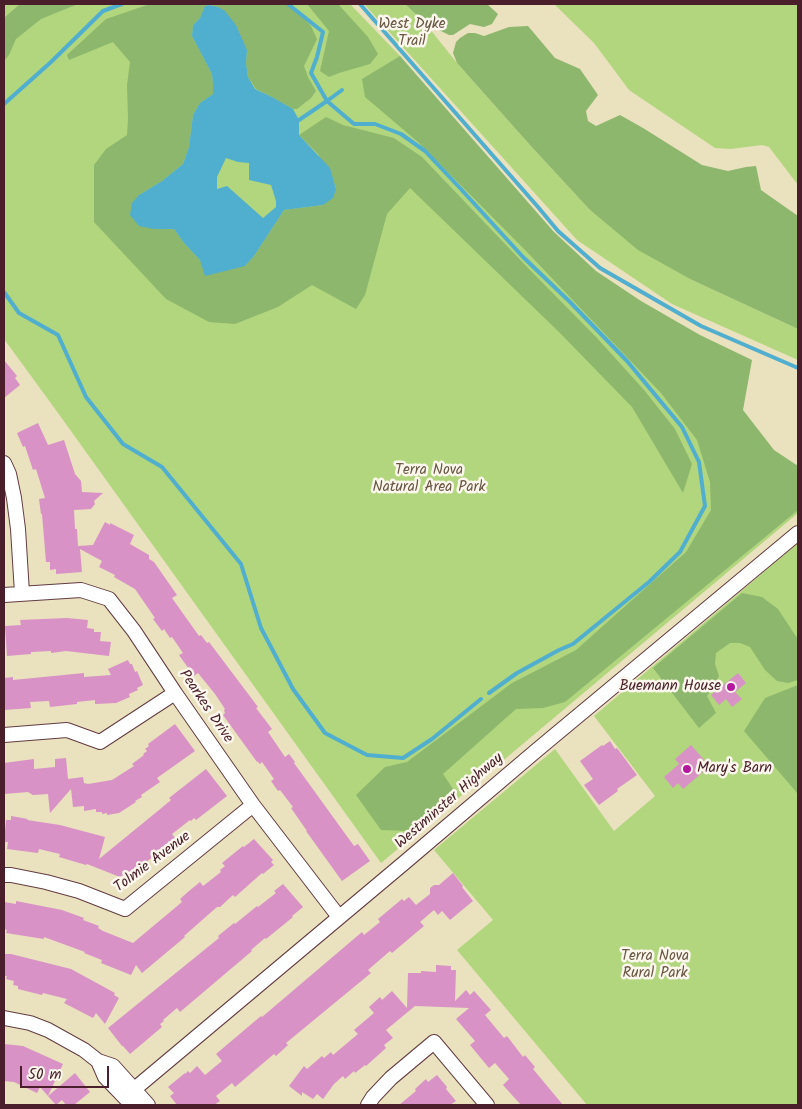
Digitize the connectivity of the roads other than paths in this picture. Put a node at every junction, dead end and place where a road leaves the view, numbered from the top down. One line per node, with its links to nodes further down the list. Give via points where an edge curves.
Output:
1 (4, 463): 3 (street, via 14,498)
2 (798, 533): 9 (street, Westminster Highway)
3 (22, 593): 4 (street, Pearkes Drive); 5 (street, Pearkes Drive, via 81,590 109,598)
4 (4, 595)
5 (175, 693): 6 (street, via 100,742 67,730); 7 (street, Pearkes Drive)
6 (4, 735)
7 (253, 805): 8 (street, Tolmie Avenue, via 125,909 79,891); 9 (street, Pearkes Drive)
8 (4, 875)
9 (340, 917): 11 (street, Westminster Highway)
10 (4, 1018): 11 (street, via 48,1030 84,1050 98,1061 105,1077)
11 (130, 1097): 12 (street)
12 (148, 1105)
13 (368, 1105): 14 (street, via 391,1078 434,1042)
14 (487, 1105)

